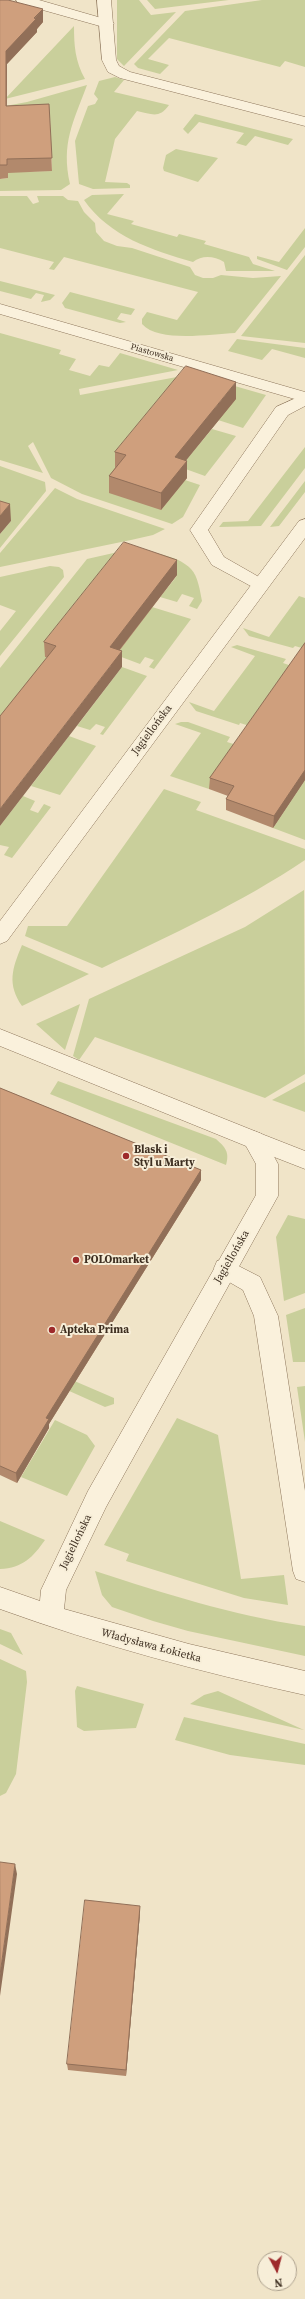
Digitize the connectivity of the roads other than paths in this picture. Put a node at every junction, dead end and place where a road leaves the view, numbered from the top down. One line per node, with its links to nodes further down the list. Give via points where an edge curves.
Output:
1 (23, 0): 3 (street)
2 (104, 0): 3 (street)
3 (107, 24): 4 (street, via 109,60 113,69 118,72)
4 (305, 122)
5 (0, 309): 6 (street, Piastowska)
6 (305, 398): 8 (street, via 282,411 199,530 218,561)
7 (305, 525): 8 (street, Jagiellońska)
8 (260, 585): 9 (street, Jagiellońska)
9 (0, 936)
10 (0, 1037): 11 (street)
11 (254, 1140): 12 (street); 13 (street, Jagiellońska, via 267,1164 267,1196)
12 (305, 1160)
13 (226, 1268): 14 (street, via 252,1284 266,1316); 16 (street, Jagiellońska, via 84,1526 54,1590)
14 (305, 1571)
15 (0, 1598): 16 (street, Władysława Łokietka)
16 (51, 1617): 17 (street, Władysława Łokietka, via 114,1637 224,1666)
17 (305, 1683)

